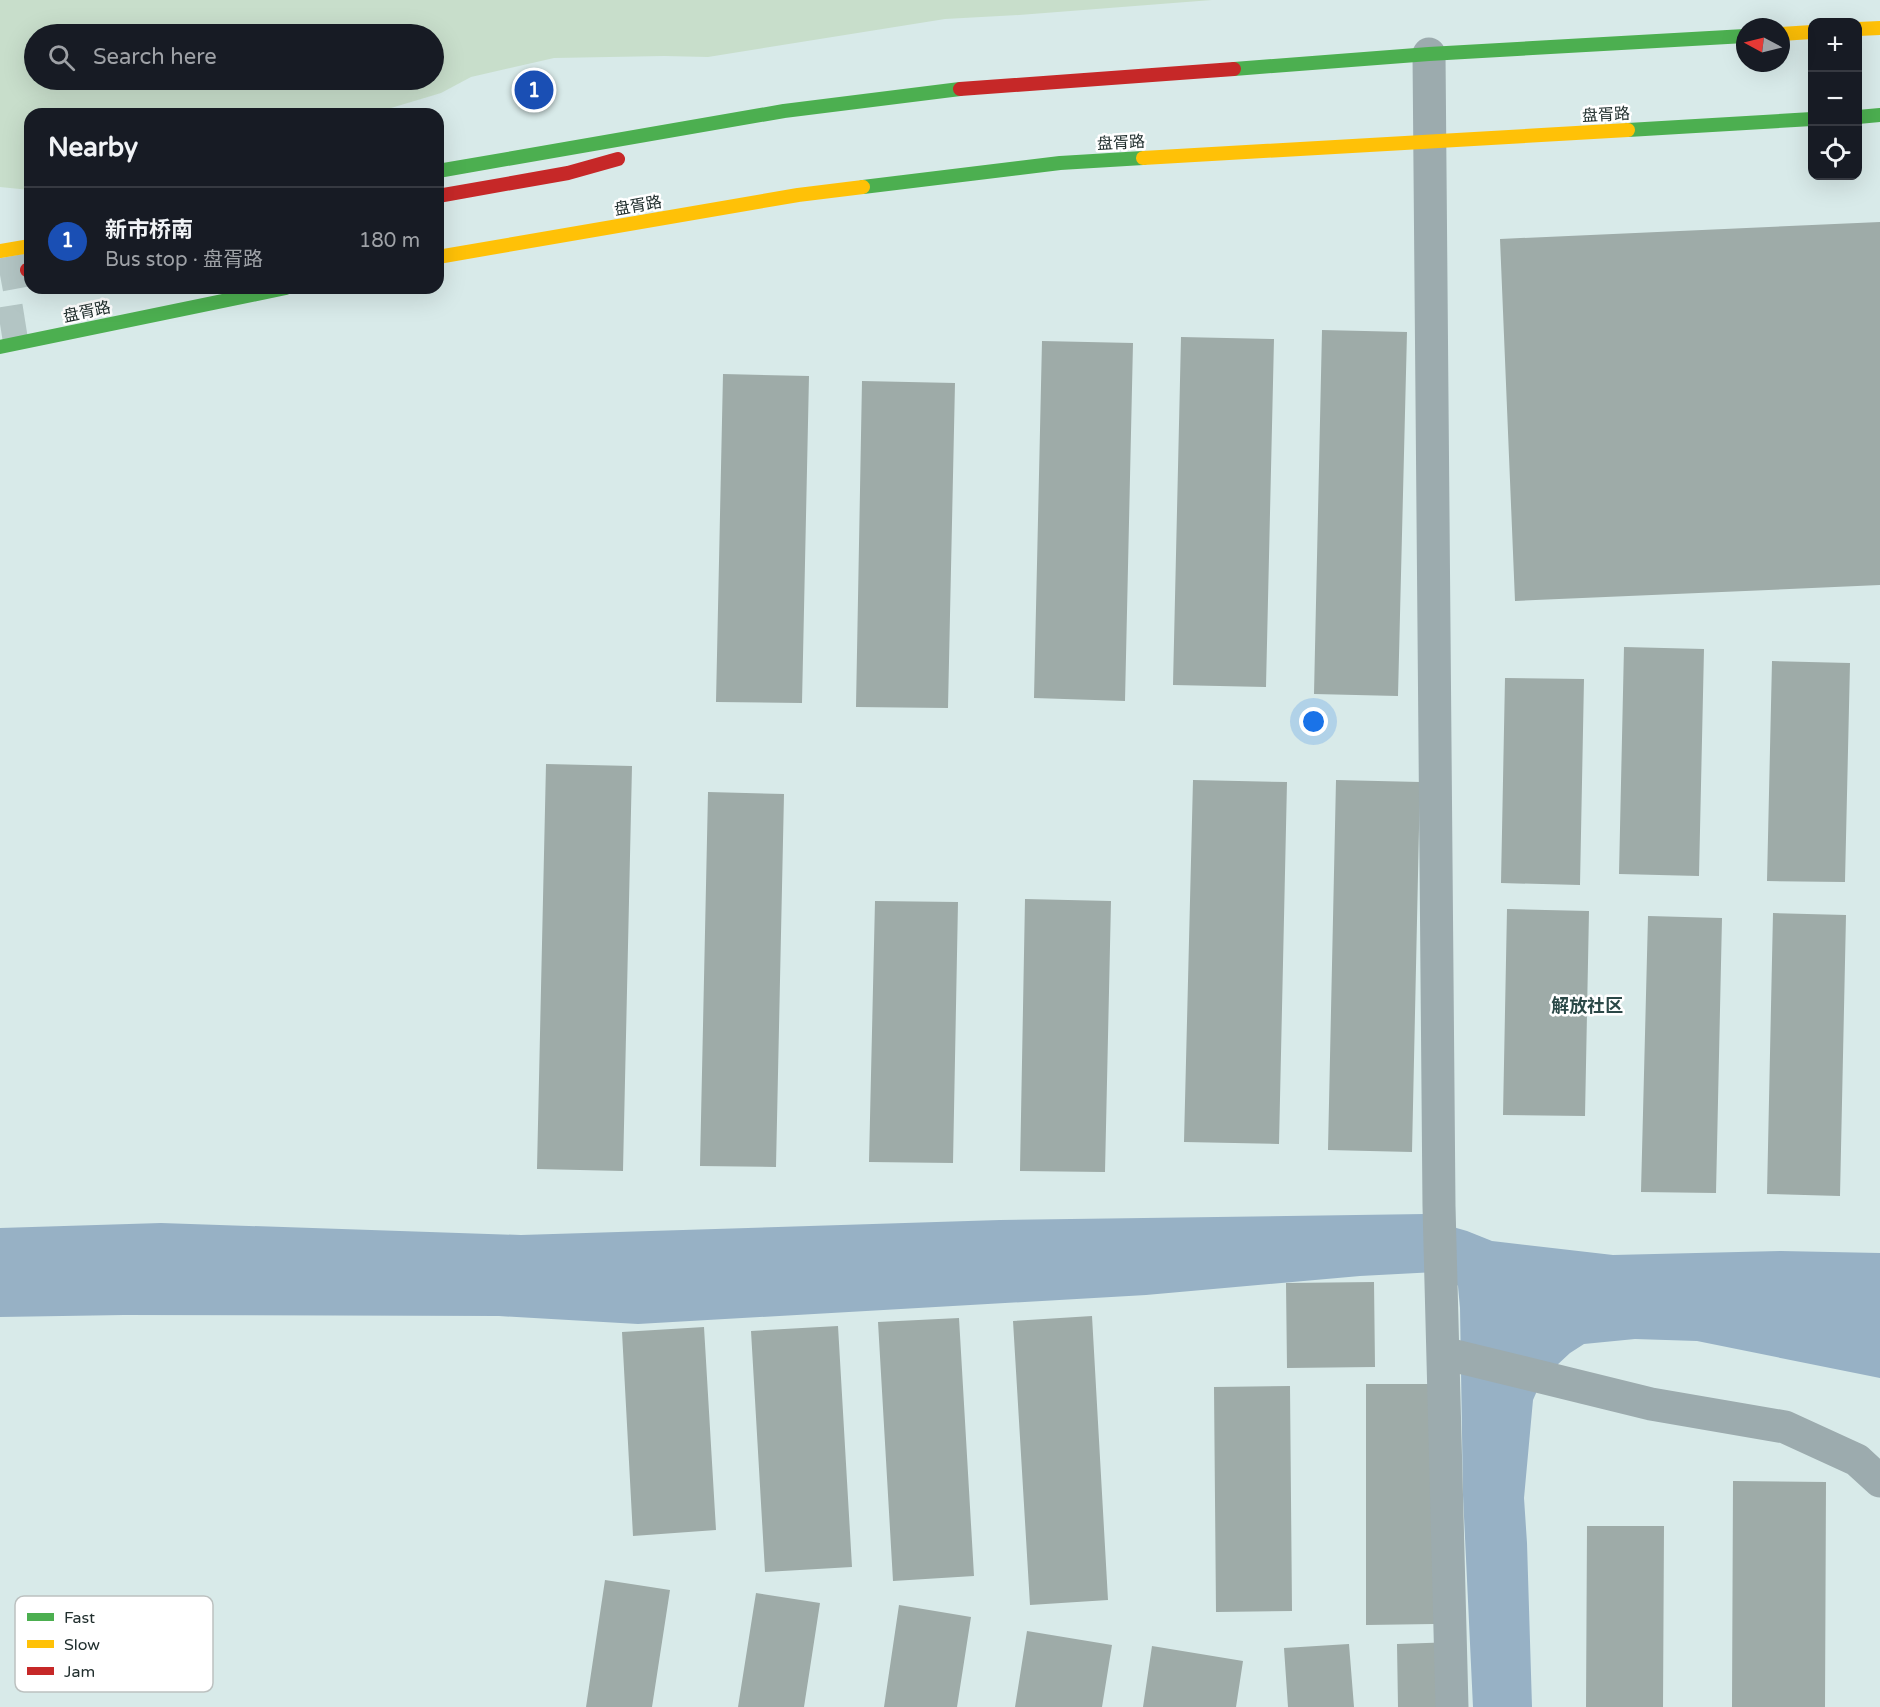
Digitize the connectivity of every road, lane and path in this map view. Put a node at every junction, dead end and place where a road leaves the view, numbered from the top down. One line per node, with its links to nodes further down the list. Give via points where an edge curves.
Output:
1 (1880, 28): 2 (main road)
2 (1862, 29)
3 (1808, 32): 4 (main road)
4 (1790, 33)
5 (1736, 37): 6 (main road)
6 (1429, 54): 7 (main road, via 961,88); 11 (street)
7 (784, 111): 12 (main road); 14 (main road)
8 (1880, 115): 9 (main road)
9 (1862, 117)
10 (1808, 119): 11 (main road, 盘胥路)
11 (1429, 141): 16 (main road, 盘胥路, via 1060,164); 23 (street, via 1439,1206 1441,1282)
12 (659, 147)
13 (636, 154): 15 (main road, via 568,173)
14 (444, 170)
15 (444, 195)
16 (798, 195): 17 (main road); 20 (main road, 盘胥路)
17 (627, 211)
18 (24, 247): 19 (main road)
19 (0, 251)
20 (444, 256)
21 (257, 294): 22 (main road, 盘胥路)
22 (0, 347)
23 (1449, 1354): 24 (street, via 1651,1404 1785,1427 1857,1460); 25 (street)
24 (1880, 1481)
25 (1452, 1707)

